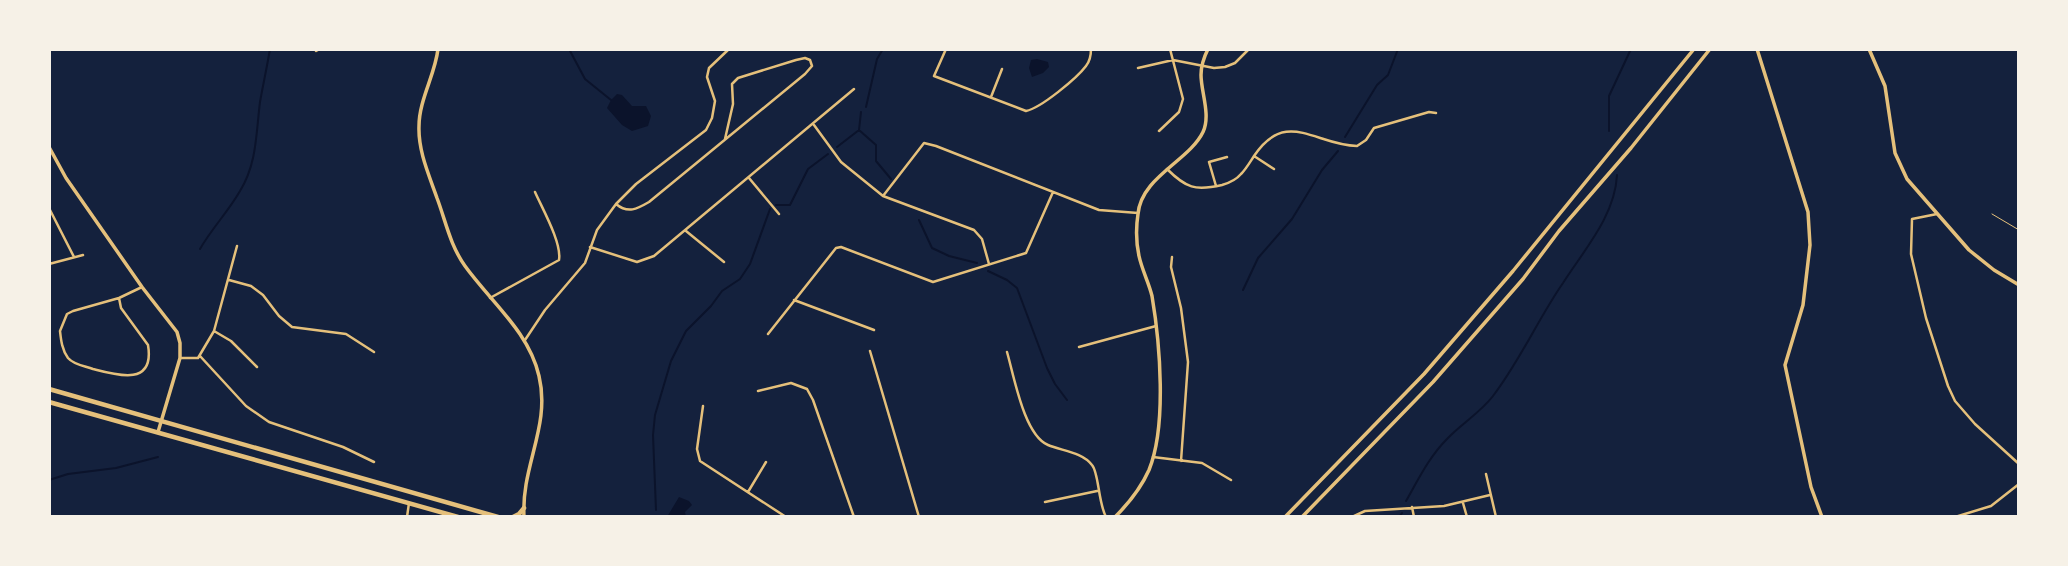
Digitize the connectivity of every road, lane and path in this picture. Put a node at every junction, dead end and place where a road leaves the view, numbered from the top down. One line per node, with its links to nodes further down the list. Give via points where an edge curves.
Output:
1 (438, 49): 54 (street, via 421,109 421,148 451,243)
2 (729, 49): 34 (street, via 709,68 707,77 715,101 706,130)
3 (946, 49): 17 (street, via 934,76)
4 (1091, 49): 17 (street, via 1086,66 1037,107 1022,110)
5 (1170, 49): 12 (street)
6 (1208, 49): 13 (street)
7 (1249, 49): 13 (street, via 1225,67)
8 (1694, 49): 25 (street)
9 (1710, 49): 26 (street)
10 (1757, 49): 106 (street, via 1808,212 1810,245 1803,306 1785,365 1811,487)
11 (1869, 49): 38 (street, via 1885,86 1899,163)
12 (1173, 60): 13 (street); 14 (street); 20 (street, via 1183,99 1179,112)
13 (1202, 66): 27 (street, via 1206,120 1202,134)
14 (1138, 68)
15 (1002, 69): 17 (street)
16 (854, 89): 19 (street)
17 (991, 97)
18 (1436, 113): 23 (street, via 1374,128 1357,146 1287,131 1268,138)
19 (814, 125): 29 (street); 33 (street, via 841,162)
20 (1158, 131)
21 (725, 139): 21 (street, via 805,74 812,66 810,60 738,78 733,84); 34 (street, via 636,210 627,211)
22 (49, 147): 52 (street)
23 (1254, 156): 28 (street); 30 (street, via 1234,181)
24 (1227, 157): 30 (street, via 1209,162)
25 (1606, 159): 26 (street); 100 (street, via 1424,374)
26 (1615, 167): 101 (street, via 1433,382)
27 (1167, 169): 30 (street, via 1186,186); 36 (street, via 1145,193)
28 (1274, 169)
29 (749, 178): 37 (street); 41 (street)
30 (1216, 186)
31 (535, 191): 54 (street, via 559,260)
32 (1053, 192): 33 (street, via 924,143); 36 (street, via 1099,210); 49 (street, via 1026,253)
33 (883, 196): 49 (street, via 974,230 982,239)
34 (616, 204): 43 (street)
35 (49, 208): 45 (street)
36 (1138, 213): 56 (street, via 1139,256)
37 (779, 214)
38 (1937, 214): 51 (street, via 1969,250); 78 (street, via 1912,219 1912,254 1940,366 1955,401)
39 (1992, 214): 40 (lane)
40 (2019, 230)
41 (686, 231): 43 (street, via 642,262); 47 (street)
42 (237, 246): 50 (street)
43 (590, 247): 60 (street, via 585,263)
44 (83, 255): 45 (street)
45 (74, 257): 48 (street)
46 (1172, 257): 75 (street, via 1188,362)
47 (724, 262)
48 (49, 264)
49 (990, 265): 55 (street, via 928,282 841,247 830,254)
50 (229, 280): 58 (street); 63 (street, via 251,286 292,327 346,334)
51 (2019, 285)
52 (142, 287): 53 (street); 66 (street, via 177,332)
53 (119, 298): 53 (street, via 67,314 60,331 66,356 73,363 123,377 145,366 148,345 121,308)
54 (490, 298): 60 (street)
55 (794, 300): 57 (street); 59 (street)
56 (1156, 326): 61 (street); 74 (street, via 1161,364)
57 (874, 330)
58 (214, 331): 65 (street); 67 (street)
59 (768, 334)
60 (525, 340): 89 (street, via 539,375 543,407 524,485)
61 (1079, 347)
62 (870, 351): 97 (street)
63 (374, 352)
64 (1007, 352): 82 (street, via 1032,432 1045,444 1084,458 1096,472)
65 (200, 356): 66 (street); 76 (street, via 246,406 268,422)
66 (180, 358): 72 (street)
67 (257, 367)
68 (49, 389): 72 (highway)
69 (758, 391): 96 (street, via 791,383 810,394)
70 (49, 402): 73 (highway)
71 (703, 406): 83 (street, via 696,449 700,461)
72 (161, 421): 73 (street); 92 (highway)
73 (158, 432): 86 (highway)
74 (1153, 457): 75 (street); 99 (street, via 1141,488)
75 (1181, 461): 80 (street, via 1206,465)
76 (374, 462)
77 (765, 462): 83 (street)
78 (2019, 464)
79 (1486, 474): 84 (street)
80 (1231, 480)
81 (2019, 484): 107 (street, via 1991,506)
82 (1097, 491): 85 (street); 98 (street)
83 (748, 492): 95 (street)
84 (1490, 495): 87 (street); 105 (street)
85 (1045, 502)
86 (409, 503): 90 (street); 91 (highway)
87 (1463, 503): 88 (street); 104 (street)
88 (1412, 507): 102 (street, via 1365,510); 103 (street)
89 (524, 508): 93 (highway); 94 (street)
90 (407, 517)
91 (458, 517)
92 (498, 517)
93 (513, 517)
94 (524, 517)
95 (786, 517)
96 (854, 517)
97 (919, 517)
98 (1106, 517)
99 (1115, 517)
100 (1285, 517)
101 (1302, 517)
102 (1353, 517)
103 (1414, 517)
104 (1467, 517)
105 (1496, 517)
106 (1822, 517)
107 (1955, 517)

